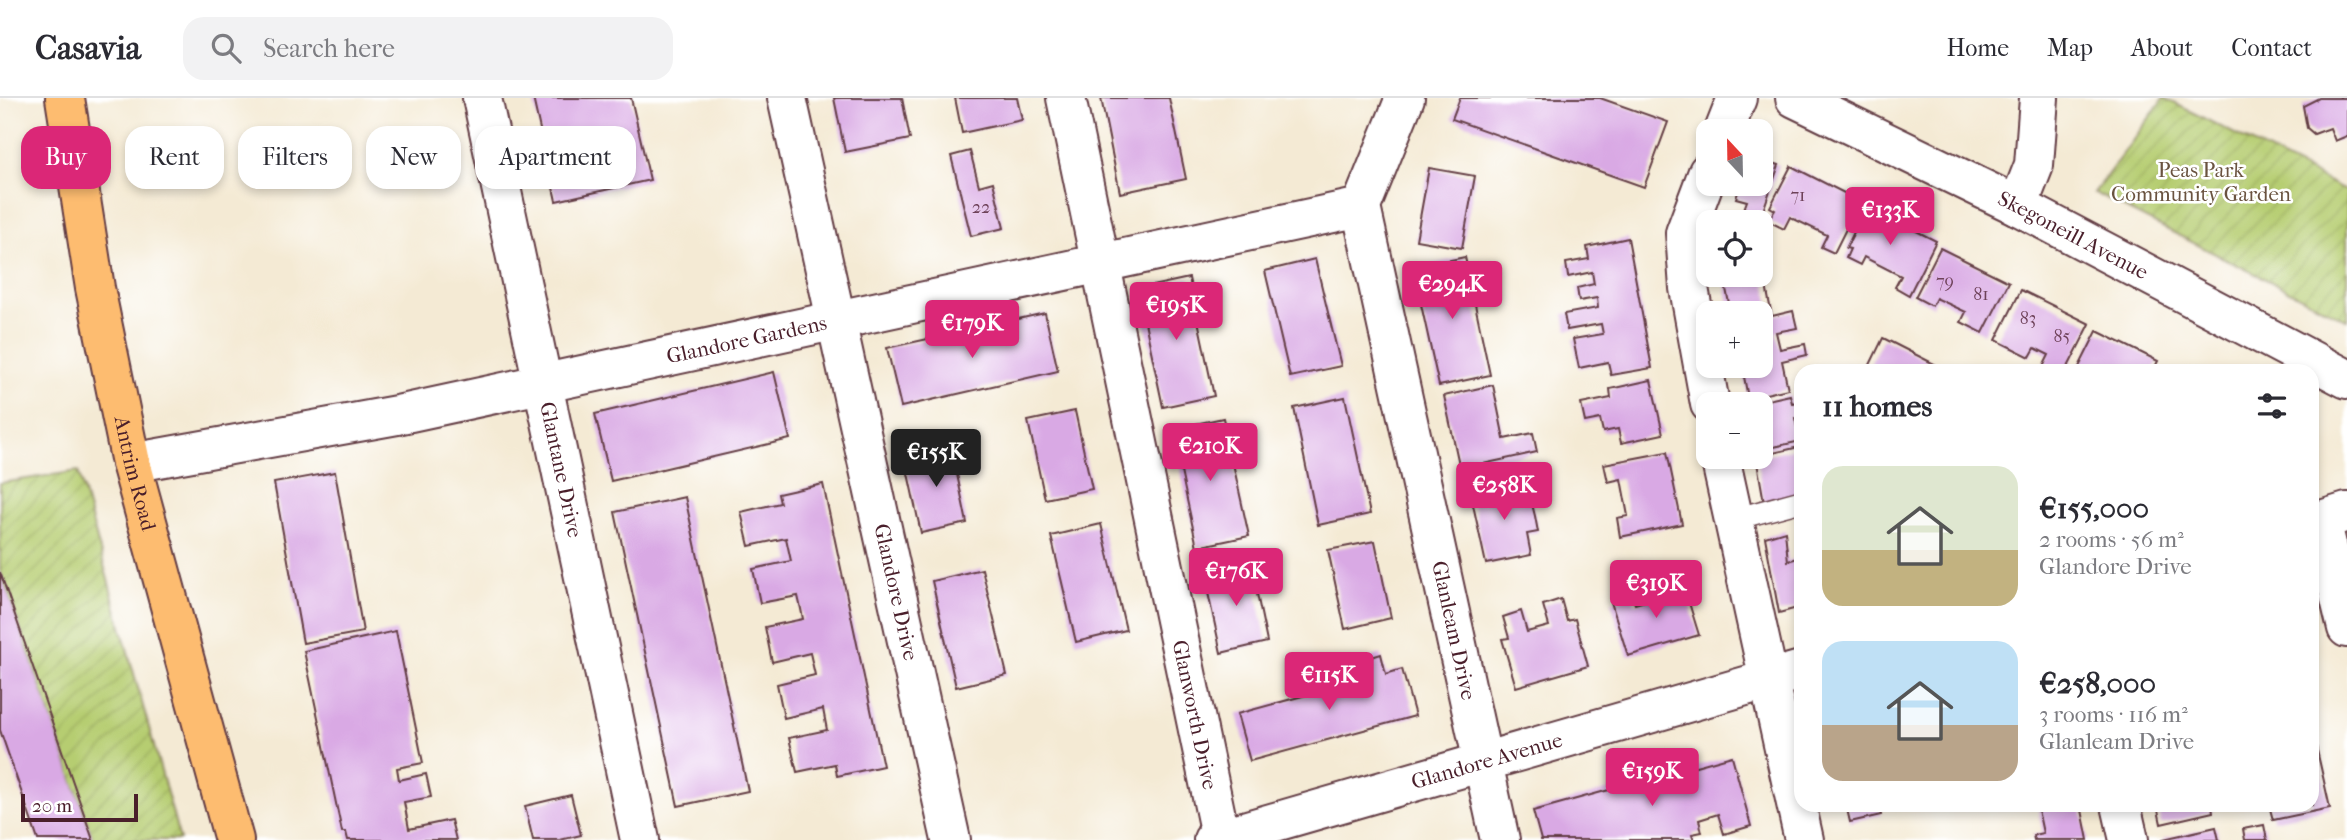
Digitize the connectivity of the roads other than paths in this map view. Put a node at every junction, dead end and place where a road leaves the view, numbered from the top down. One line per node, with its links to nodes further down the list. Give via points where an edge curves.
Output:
1 (65, 98): 20 (main road, Antrim Road, via 94,288)
2 (482, 98): 18 (street, Glantane Drive)
3 (787, 98): 14 (street, Glandore Drive)
4 (1066, 98): 13 (street, Glanworth Drive)
5 (1405, 98): 11 (street)
6 (1737, 98): 9 (street)
7 (1795, 98): 12 (street, Skegoneill Avenue)
8 (2039, 98): 12 (street, via 2034,164)
9 (1729, 119)
10 (1699, 196): 19 (street, via 1685,233 1689,288)
11 (1361, 206): 13 (street, Glandore Gardens); 28 (street, Glanleam Drive)
12 (2018, 206): 15 (street, Skegoneill Avenue)
13 (1099, 263): 14 (street, Glandore Gardens); 31 (street, Glanworth Drive)
14 (835, 320): 18 (street, Glandore Gardens); 34 (street, Glandore Drive)
15 (2318, 364)
16 (2319, 364): 17 (street, Skegoneill Avenue)
17 (2347, 379)
18 (542, 383): 20 (street, Glandore Gardens, via 397,415); 33 (street, Glantane Drive)
19 (1708, 392)
20 (131, 463): 32 (main road, Antrim Road)
21 (1722, 469): 24 (street)
22 (1794, 503): 24 (lane)
23 (2327, 518): 25 (street)
24 (1731, 520): 26 (street)
25 (2347, 628)
26 (1784, 675): 27 (street); 28 (street, Glandore Avenue)
27 (1794, 758)
28 (1484, 762): 31 (street, Glandore Avenue); 35 (street, Glanleam Drive)
29 (1801, 812): 36 (street)
30 (2123, 812): 37 (street)
31 (1218, 839)
32 (234, 840)
33 (640, 840)
34 (951, 840)
35 (1500, 840)
36 (1804, 840)
37 (2129, 840)

